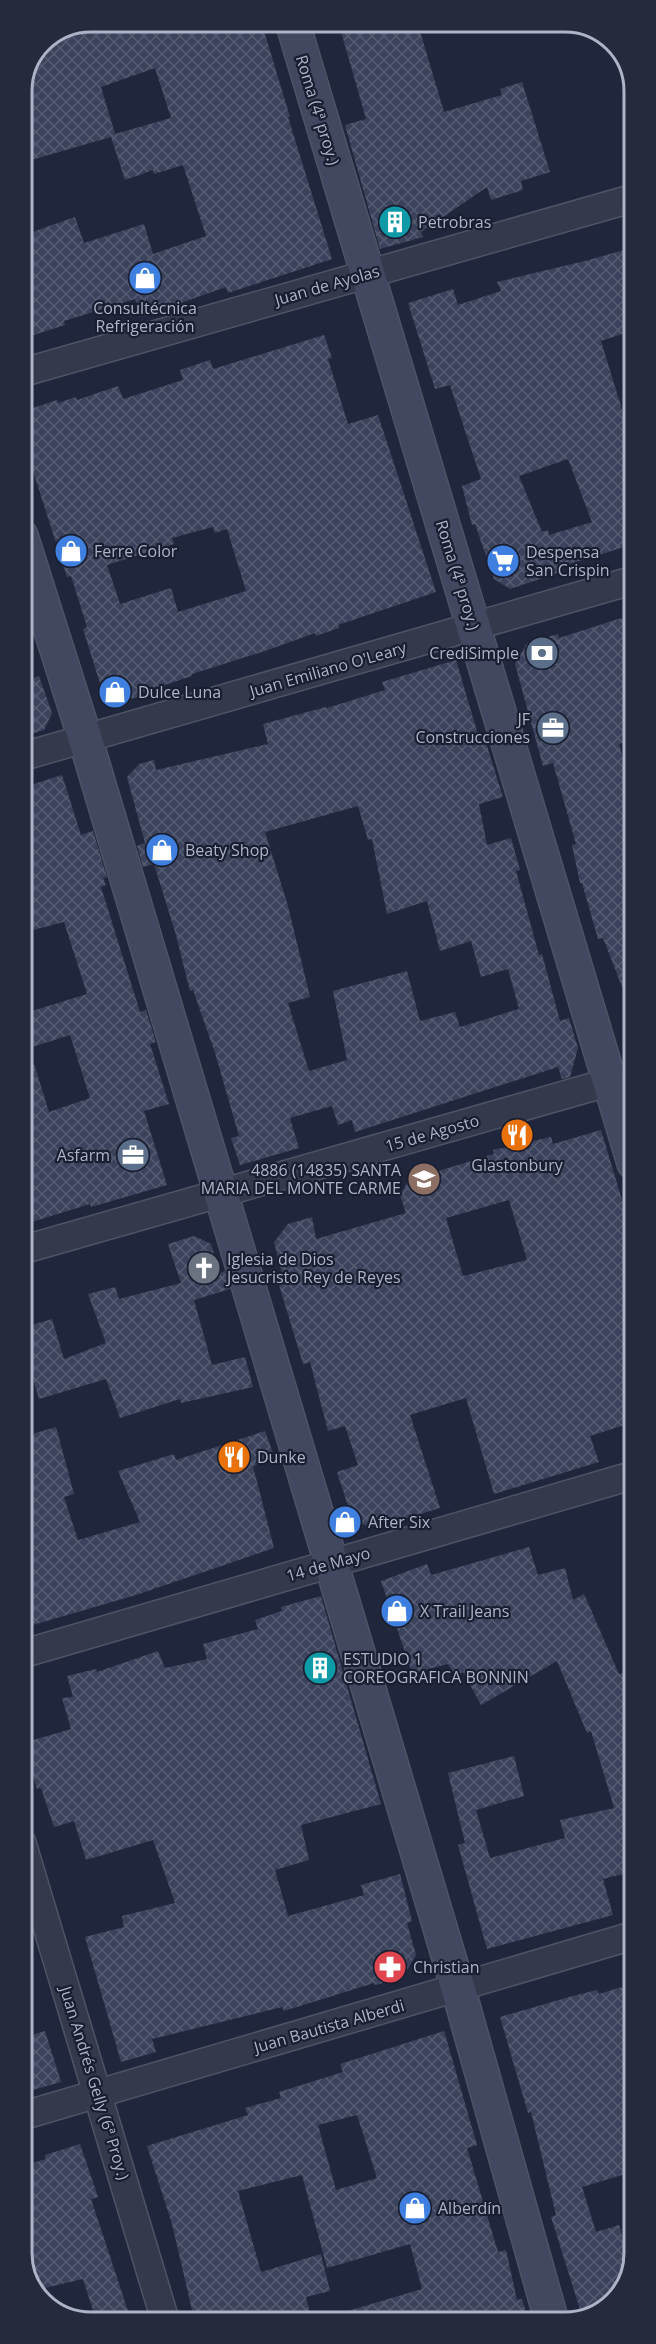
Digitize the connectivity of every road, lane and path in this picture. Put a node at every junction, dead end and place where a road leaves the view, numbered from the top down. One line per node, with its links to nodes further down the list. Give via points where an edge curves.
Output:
1 (295, 32): 3 (main road, Roma (4ª proy.))
2 (624, 201): 3 (street, Juan de Ayolas)
3 (368, 274): 4 (street, Juan de Ayolas); 7 (main road, Roma (4ª proy.))
4 (32, 370)
5 (32, 570): 8 (main road)
6 (624, 583): 7 (street, Juan Emiliano O'Leary)
7 (474, 627): 8 (street, Juan Emiliano O'Leary); 10 (main road, Roma (4ª proy.))
8 (86, 738): 9 (street, Juan Emiliano O'Leary); 11 (main road)
9 (32, 754)
10 (622, 1078): 11 (street, 15 de Agosto)
11 (221, 1193): 12 (street, 15 de Agosto); 14 (main road)
12 (32, 1247)
13 (624, 1478): 14 (street, 14 de Mayo)
14 (331, 1563): 15 (street, 14 de Mayo); 18 (main road)
15 (32, 1651)
16 (32, 1877): 19 (street, Juan Andrés Gelly (6ª Proy.))
17 (624, 1938): 18 (street, Juan Bautista Alberdi)
18 (458, 1988): 19 (street, Juan Bautista Alberdi); 22 (main road)
19 (98, 2094): 20 (street, Juan Bautista Alberdi); 21 (street, Juan Andrés Gelly (6ª Proy.))
20 (32, 2113)
21 (163, 2312)
22 (549, 2312)

